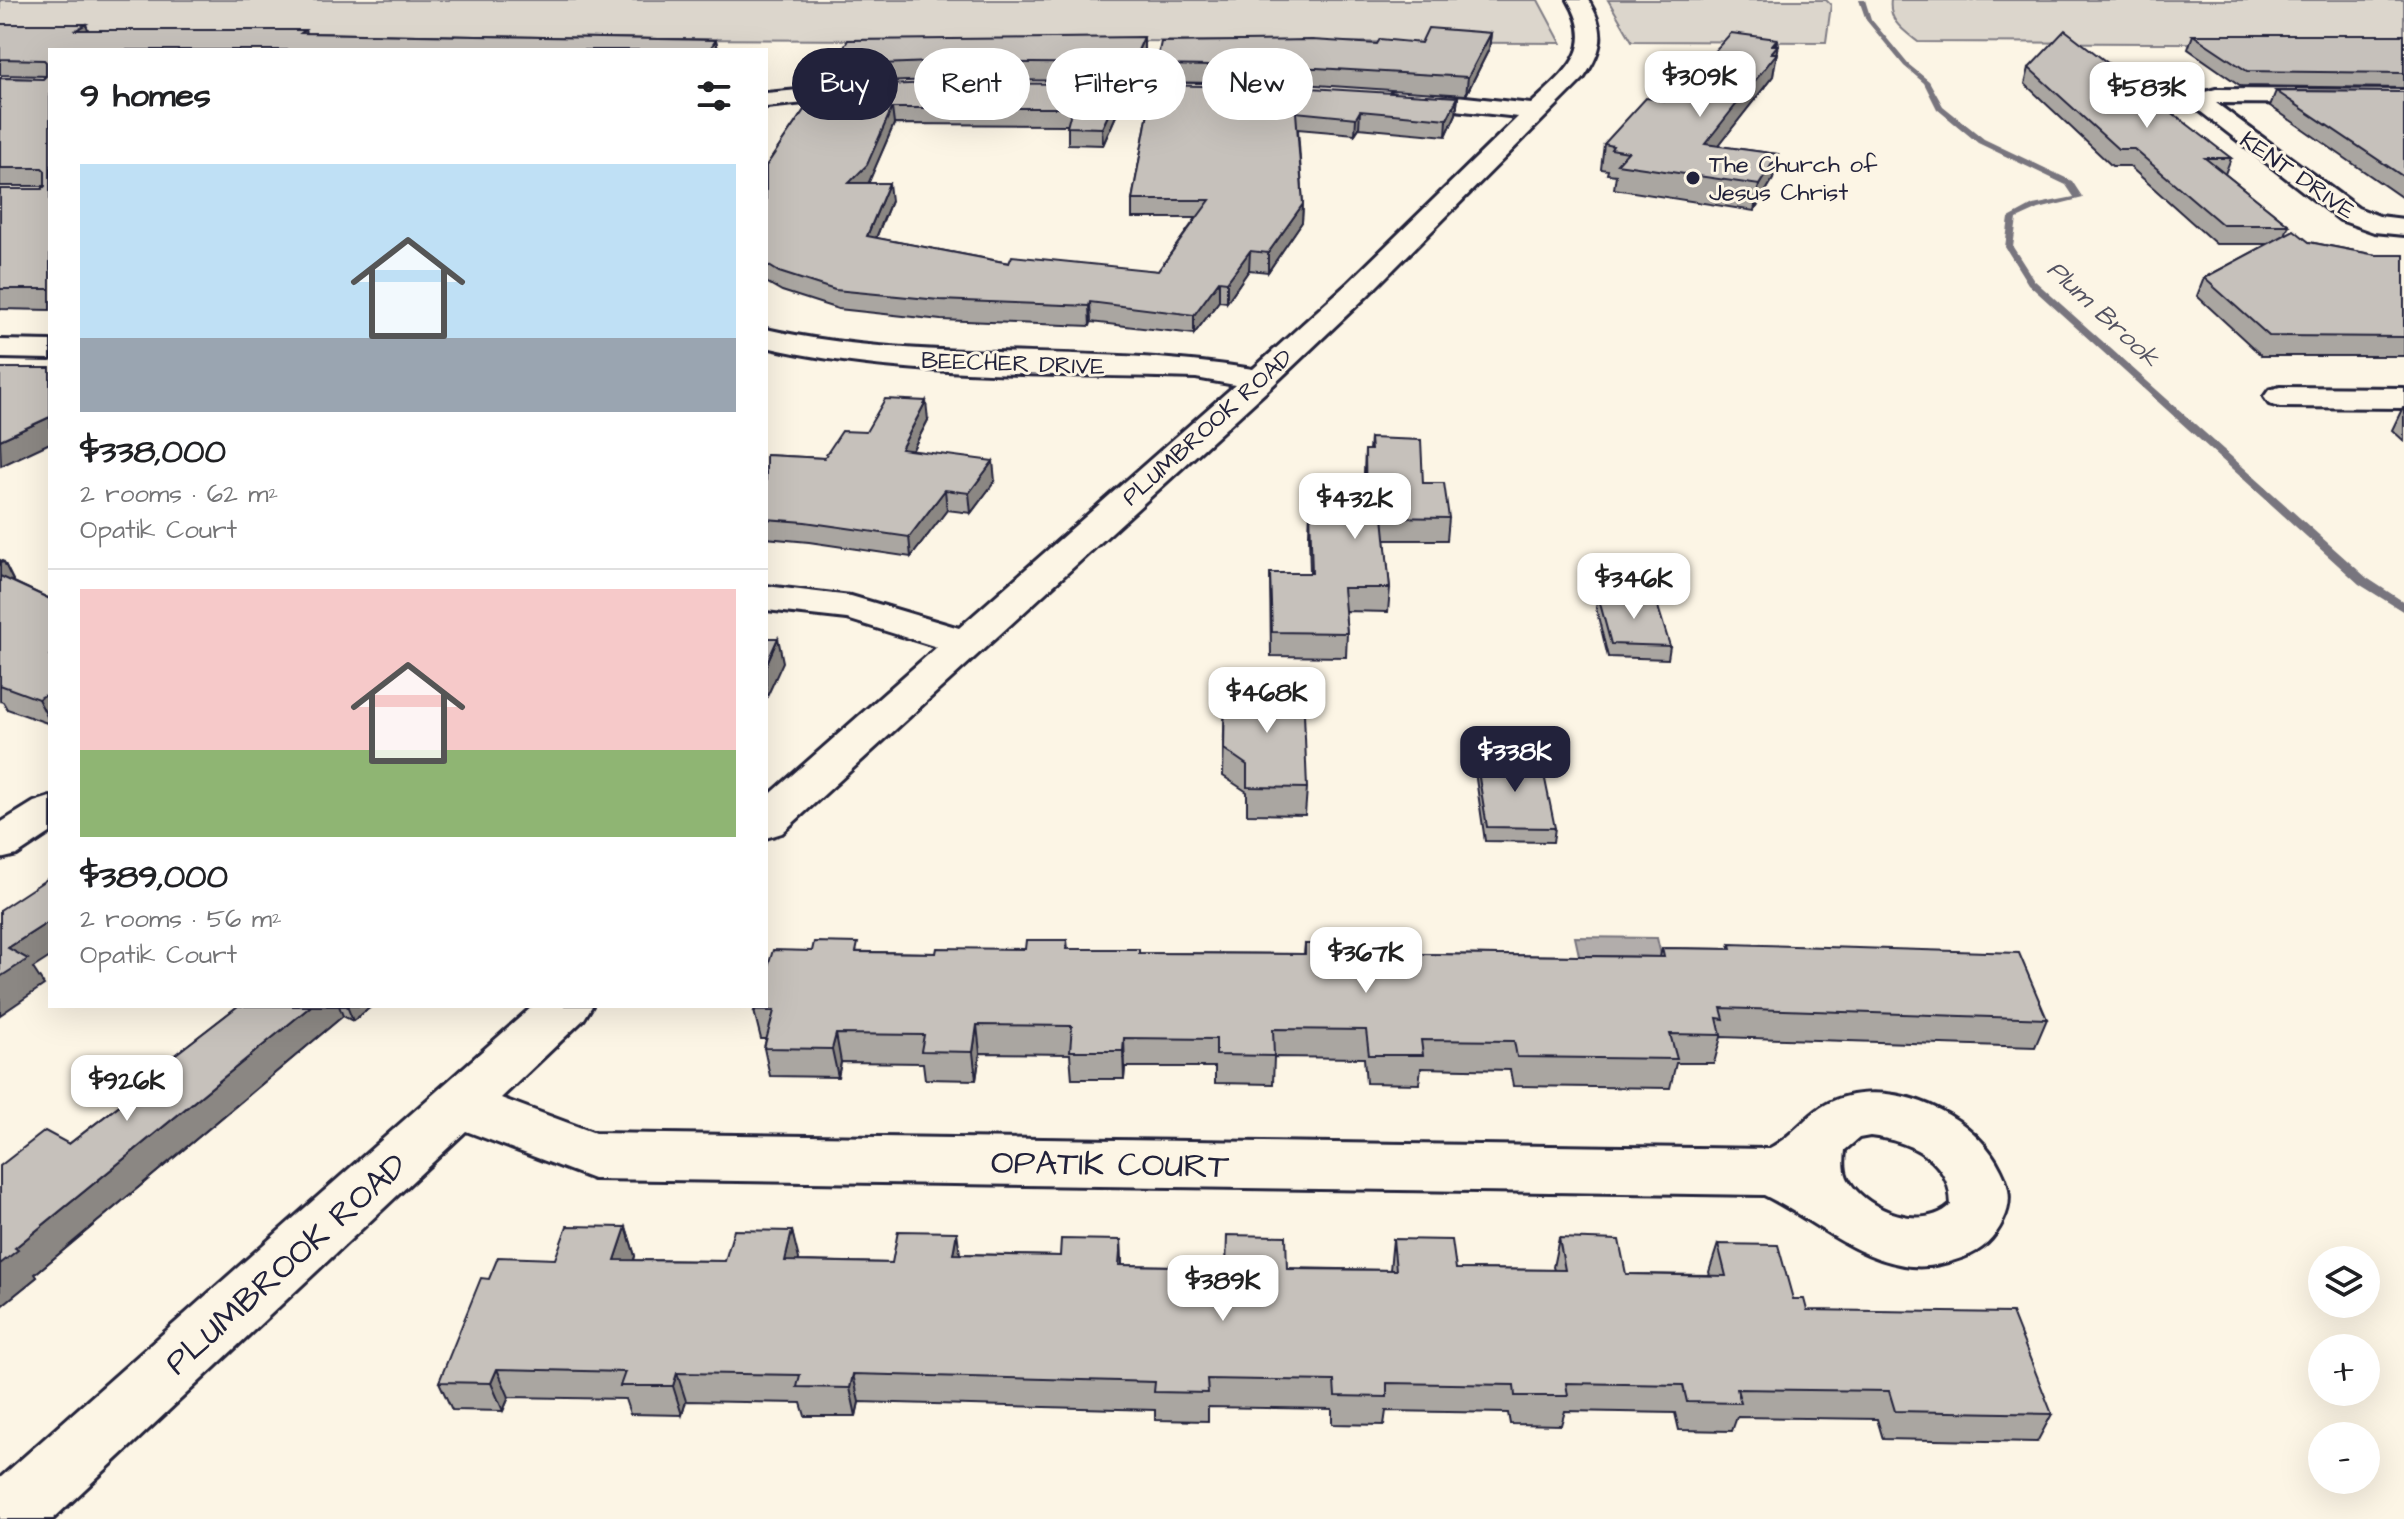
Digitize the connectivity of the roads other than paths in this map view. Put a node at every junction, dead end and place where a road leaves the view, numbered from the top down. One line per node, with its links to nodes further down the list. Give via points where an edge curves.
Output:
1 (1578, 0): 8 (street, PLUMBROOK ROAD, via 1590,22 1592,44 1575,74)
2 (901, 90): 7 (street)
3 (1037, 90): 4 (street)
4 (1202, 92)
5 (1376, 96): 8 (street)
6 (2404, 97): 9 (street, KENT DRIVE, via 2216,96 2199,104 2349,214 2355,225)
7 (768, 100)
8 (1537, 112): 13 (street, PLUMBROOK ROAD)
9 (2404, 227)
10 (768, 338): 13 (street, BEECHER DRIVE, via 907,359 1196,369)
11 (0, 349): 12 (street)
12 (48, 350)
13 (1260, 380): 17 (street, PLUMBROOK ROAD)
14 (2280, 397): 15 (street)
15 (2404, 398)
16 (768, 598): 17 (street, via 851,608)
17 (965, 643): 19 (street, PLUMBROOK ROAD)
18 (48, 813): 20 (street)
19 (768, 821)
20 (1, 842)
21 (564, 1008): 22 (street, PLUMBROOK ROAD)
22 (460, 1103): 24 (street, OPATIK COURT, via 593,1156); 26 (street, PLUMBROOK ROAD)
23 (1819, 1138): 24 (street, OPATIK COURT, via 1794,1162); 25 (street, OPATIK COURT, via 1813,1155 1817,1176); 25 (street, OPATIK COURT, via 1832,1124 1853,1117 1902,1118 1949,1143 1978,1184 1980,1206 1972,1224 1953,1237 1929,1243 1900,1241)
24 (1771, 1172): 25 (street, OPATIK COURT)
25 (1846, 1215)
26 (4, 1519)

